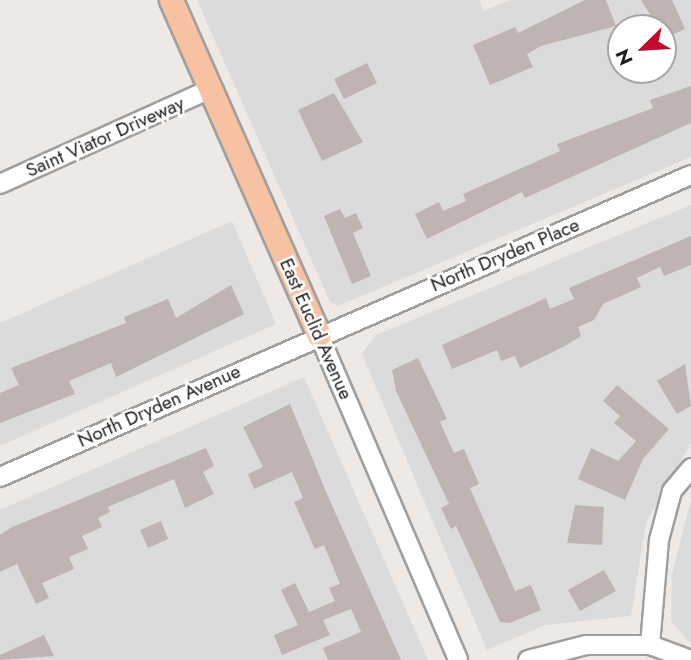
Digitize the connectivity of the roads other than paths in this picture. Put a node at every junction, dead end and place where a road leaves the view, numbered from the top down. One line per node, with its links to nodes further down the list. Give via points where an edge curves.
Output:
1 (171, 0): 2 (main road, East Euclid Avenue)
2 (210, 89): 4 (street, Saint Viator Driveway); 5 (main road, East Euclid Avenue)
3 (691, 175): 5 (street, North Dryden Place)
4 (0, 184)
5 (319, 335): 7 (street, North Dryden Avenue); 9 (street, East Euclid Avenue)
6 (691, 468): 8 (street, via 673,491 659,540)
7 (0, 477)
8 (650, 645): 10 (street, via 586,645); 11 (street)
9 (458, 660)
10 (528, 660)
11 (691, 660)

